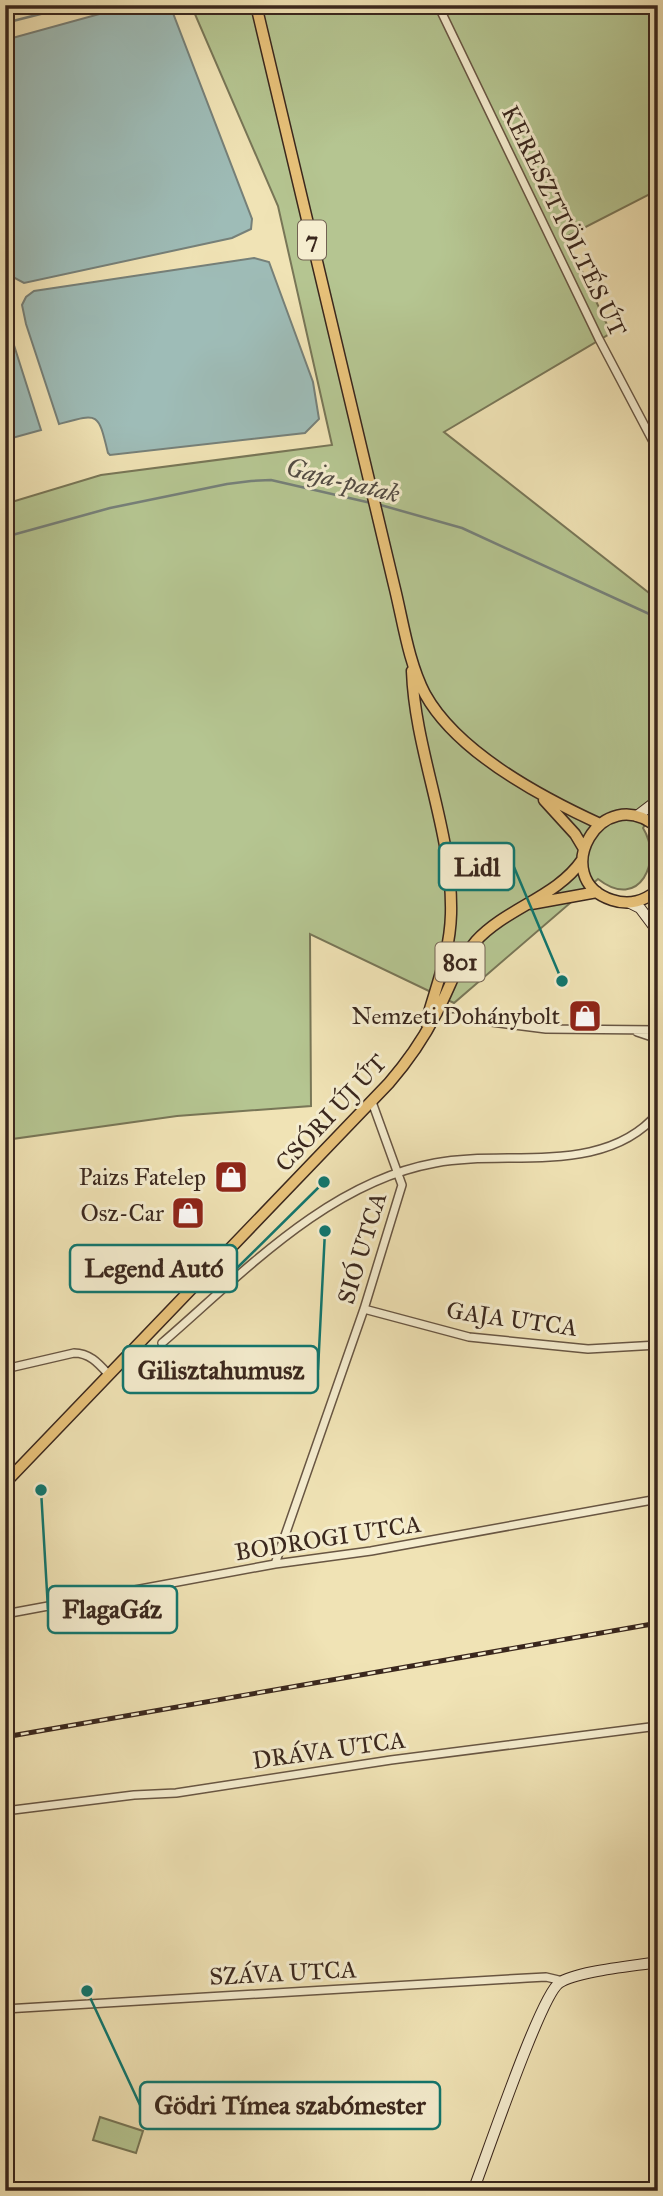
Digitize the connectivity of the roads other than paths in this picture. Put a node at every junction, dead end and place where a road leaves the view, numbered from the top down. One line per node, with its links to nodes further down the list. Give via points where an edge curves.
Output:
1 (256, 5): 4 (main road, 7)
2 (438, 5): 3 (street, KERESZTTÖLTÉS ÚT)
3 (658, 451)
4 (412, 658): 5 (main road, 7, via 424,692 450,727); 20 (main road, 801, via 416,715 444,841 451,914 446,958)
5 (537, 793): 8 (main road, 7); 10 (main road, 7, via 575,834)
6 (658, 800): 7 (street)
7 (637, 816): 8 (main road, via 617,816); 9 (main road)
8 (600, 824): 10 (main road)
9 (658, 828)
10 (583, 854): 12 (main road, 7, via 587,878); 14 (main road, 801, via 565,879)
11 (658, 890): 13 (main road)
12 (597, 892): 13 (main road); 14 (main road, 801)
13 (630, 903): 15 (street, via 640,908)
14 (525, 905): 20 (main road, 801, via 489,928 461,960)
15 (658, 932)
16 (453, 1017): 17 (street, via 546,1029)
17 (633, 1030): 18 (street); 19 (street)
18 (658, 1030)
19 (658, 1039)
20 (421, 1040): 21 (main road, CSÓRI ÚJ ÚT / 801)
21 (372, 1102): 23 (street, SIÓ UTCA); 28 (main road, CSÓRI ÚJ ÚT / 801)
22 (658, 1113): 23 (street, via 616,1144 587,1152 449,1161)
23 (400, 1173): 24 (street, SIÓ UTCA, via 402,1185); 25 (street, via 359,1189 314,1216)
24 (364, 1309): 26 (street, GAJA UTCA, via 469,1337 588,1349); 31 (street, SIÓ UTCA)
25 (162, 1343)
26 (658, 1345)
27 (5, 1369): 28 (street, via 83,1353)
28 (110, 1375): 29 (main road, CSÓRI ÚJ ÚT / 801)
29 (5, 1483)
30 (658, 1499): 31 (street, BODROGI UTCA)
31 (275, 1564): 32 (street, BODROGI UTCA)
32 (5, 1614)
33 (658, 1727): 34 (street, DRÁVA UTCA, via 391,1760 176,1793)
34 (5, 1811)
35 (658, 1962): 36 (street)
36 (563, 1981): 37 (street, SZÁVA UTCA, via 546,1977); 38 (street, via 548,1996)
37 (5, 2009)
38 (473, 2191)

